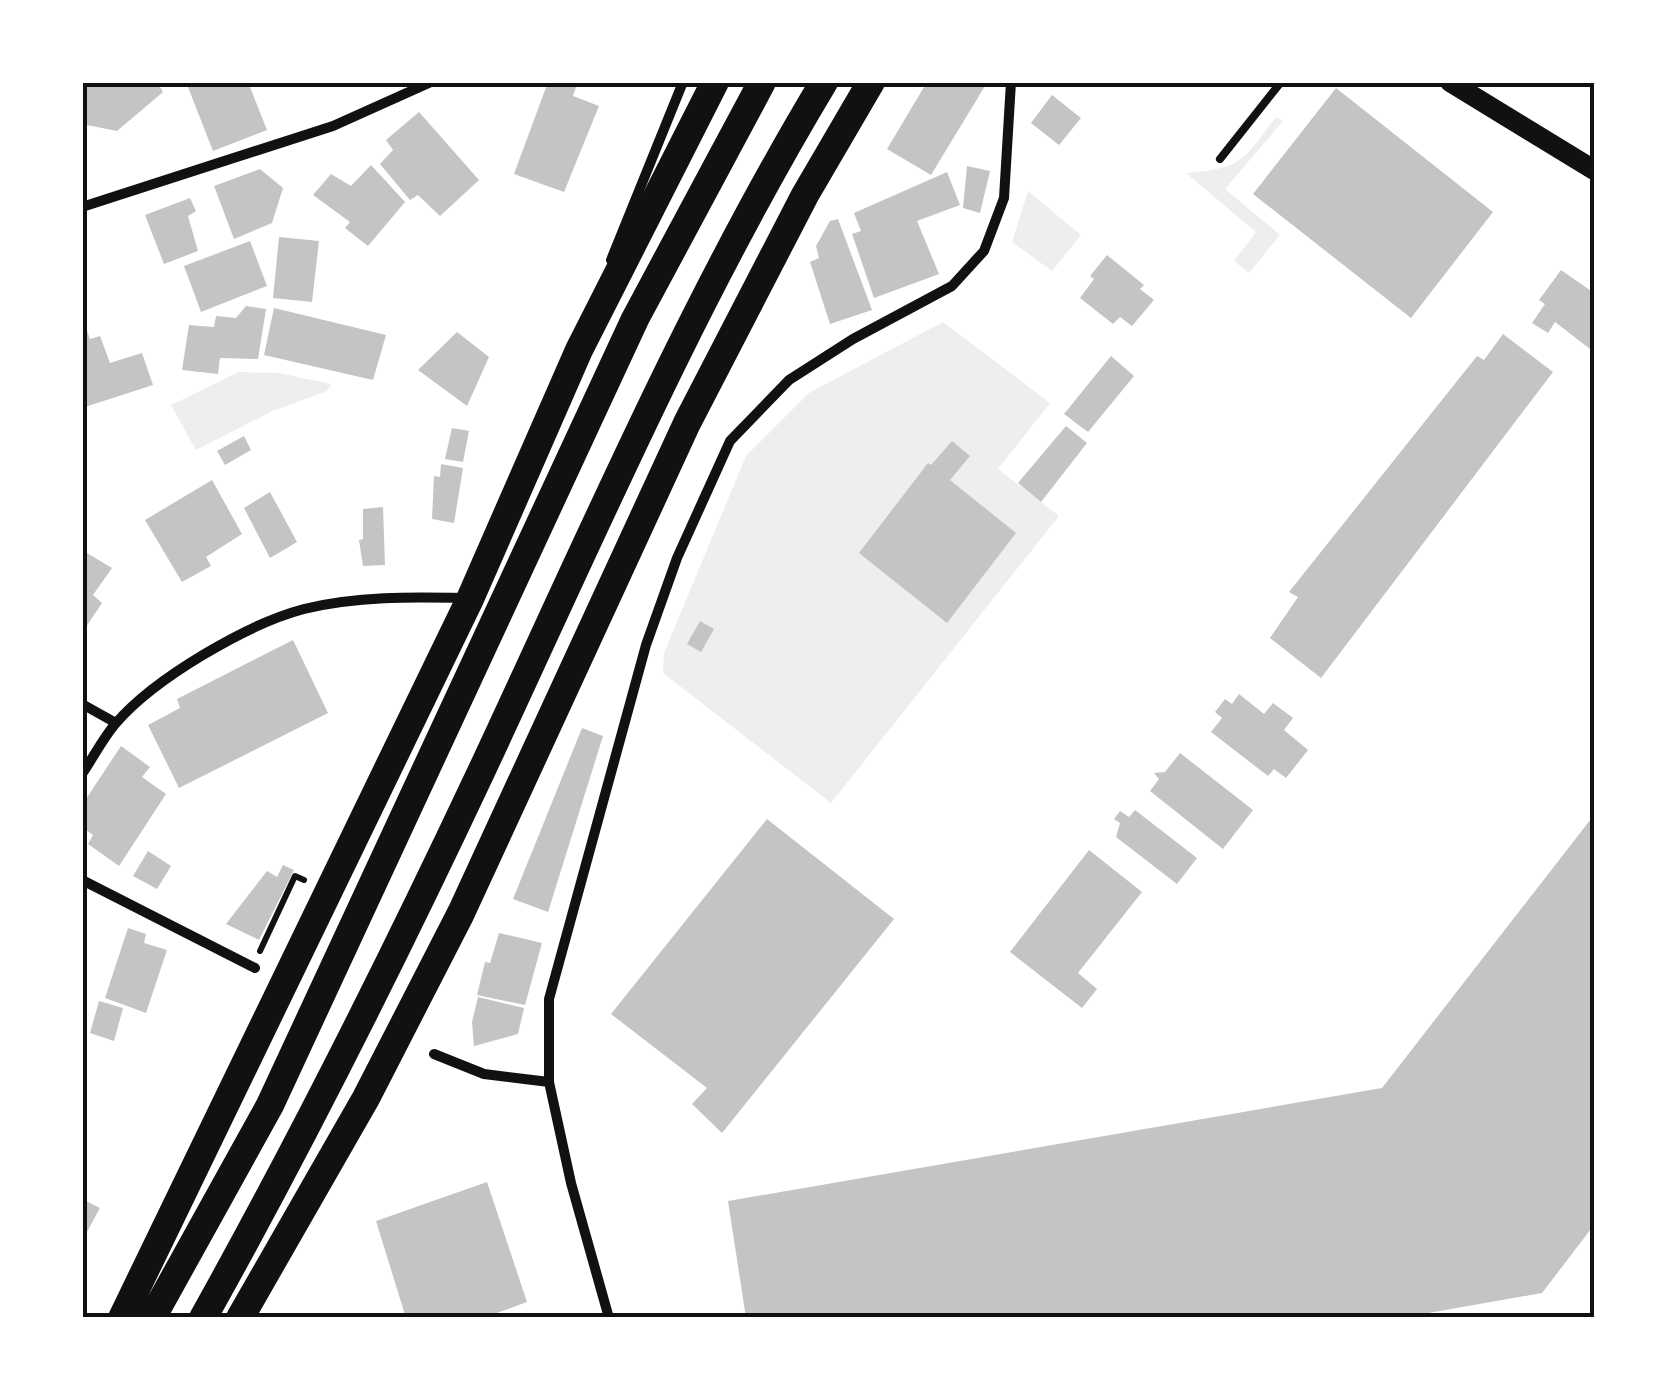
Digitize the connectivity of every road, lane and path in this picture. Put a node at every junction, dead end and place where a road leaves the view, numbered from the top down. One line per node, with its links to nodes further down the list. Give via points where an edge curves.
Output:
1 (432, 82): 12 (street, via 332,126)
2 (682, 82): 13 (street)
3 (715, 82): 13 (highway)
4 (762, 82): 24 (highway, via 635,320 270,1105)
5 (824, 82): 25 (highway, via 645,412 344,1056)
6 (871, 82): 26 (highway, via 687,423 418,998)
7 (1011, 82): 22 (street, via 1004,198 984,251 952,286 789,380 730,441 677,558 625,717 559,952 550,999)
8 (1281, 82): 10 (lane)
9 (1450, 82): 11 (main road)
10 (1220, 158)
11 (1594, 170)
12 (82, 207)
13 (579, 350): 14 (highway)
14 (470, 598): 16 (street, via 369,598 302,610 169,677); 23 (highway)
15 (82, 704): 16 (street)
16 (116, 722): 17 (street)
17 (82, 774)
18 (82, 880): 20 (street)
19 (306, 881): 20 (path, via 295,876)
20 (253, 968)
21 (434, 1054): 22 (street, via 484,1074)
22 (548, 1082): 27 (street)
23 (122, 1318)
24 (152, 1318)
25 (203, 1318)
26 (240, 1318)
27 (610, 1318)

